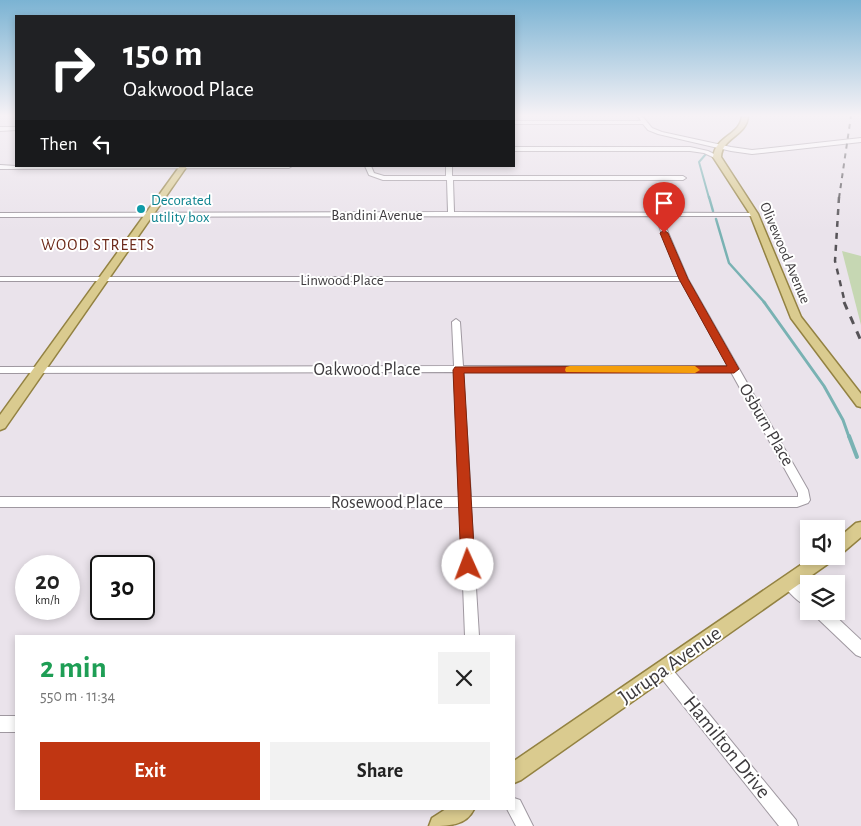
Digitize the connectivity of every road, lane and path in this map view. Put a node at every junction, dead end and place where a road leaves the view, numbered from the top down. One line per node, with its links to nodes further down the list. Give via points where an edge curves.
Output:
1 (711, 155): 2 (street)
2 (716, 157): 10 (main road, Olivewood Avenue)
3 (0, 167): 4 (street)
4 (15, 167)
5 (183, 167): 12 (main road)
6 (368, 167): 8 (street, via 372,174 383,178)
7 (449, 167): 8 (street)
8 (450, 178): 9 (street); 13 (street)
9 (683, 178)
10 (754, 214): 14 (street, Bandini Avenue); 23 (main road, Olivewood Avenue, via 796,318)
11 (0, 215): 12 (street, Bandini Avenue)
12 (148, 215): 13 (street, Bandini Avenue); 17 (main road)
13 (451, 215): 14 (street, Bandini Avenue)
14 (658, 216): 16 (street, Osburn Place)
15 (0, 279): 17 (street, Linwood Place)
16 (684, 279): 17 (street, Linwood Place); 19 (street, Osburn Place)
17 (103, 280): 21 (main road)
18 (456, 322): 22 (street)
19 (734, 369): 22 (street, Oakwood Place); 25 (street, Osburn Place, via 804,493)
20 (0, 370): 21 (street, Oakwood Place)
21 (38, 370): 22 (street, Oakwood Place); 24 (main road)
22 (458, 370): 27 (street)
23 (861, 403)
24 (0, 425)
25 (804, 500): 27 (street, Rosewood Place)
26 (0, 502): 27 (street, Rosewood Place)
27 (466, 503): 34 (street)
28 (861, 528): 29 (main road)
29 (845, 541)
30 (814, 565): 31 (main road, Jurupa Avenue)
31 (789, 583): 32 (street); 36 (main road, Jurupa Avenue)
32 (800, 593)
33 (829, 620): 35 (street)
34 (472, 635)
35 (861, 650)
36 (663, 669): 39 (main road, Jurupa Avenue); 44 (street, Hamilton Drive)
37 (0, 724): 38 (street)
38 (15, 724)
39 (515, 772)
40 (515, 808): 43 (street)
41 (463, 810): 42 (main road)
42 (440, 826)
43 (525, 826)
44 (790, 826)

